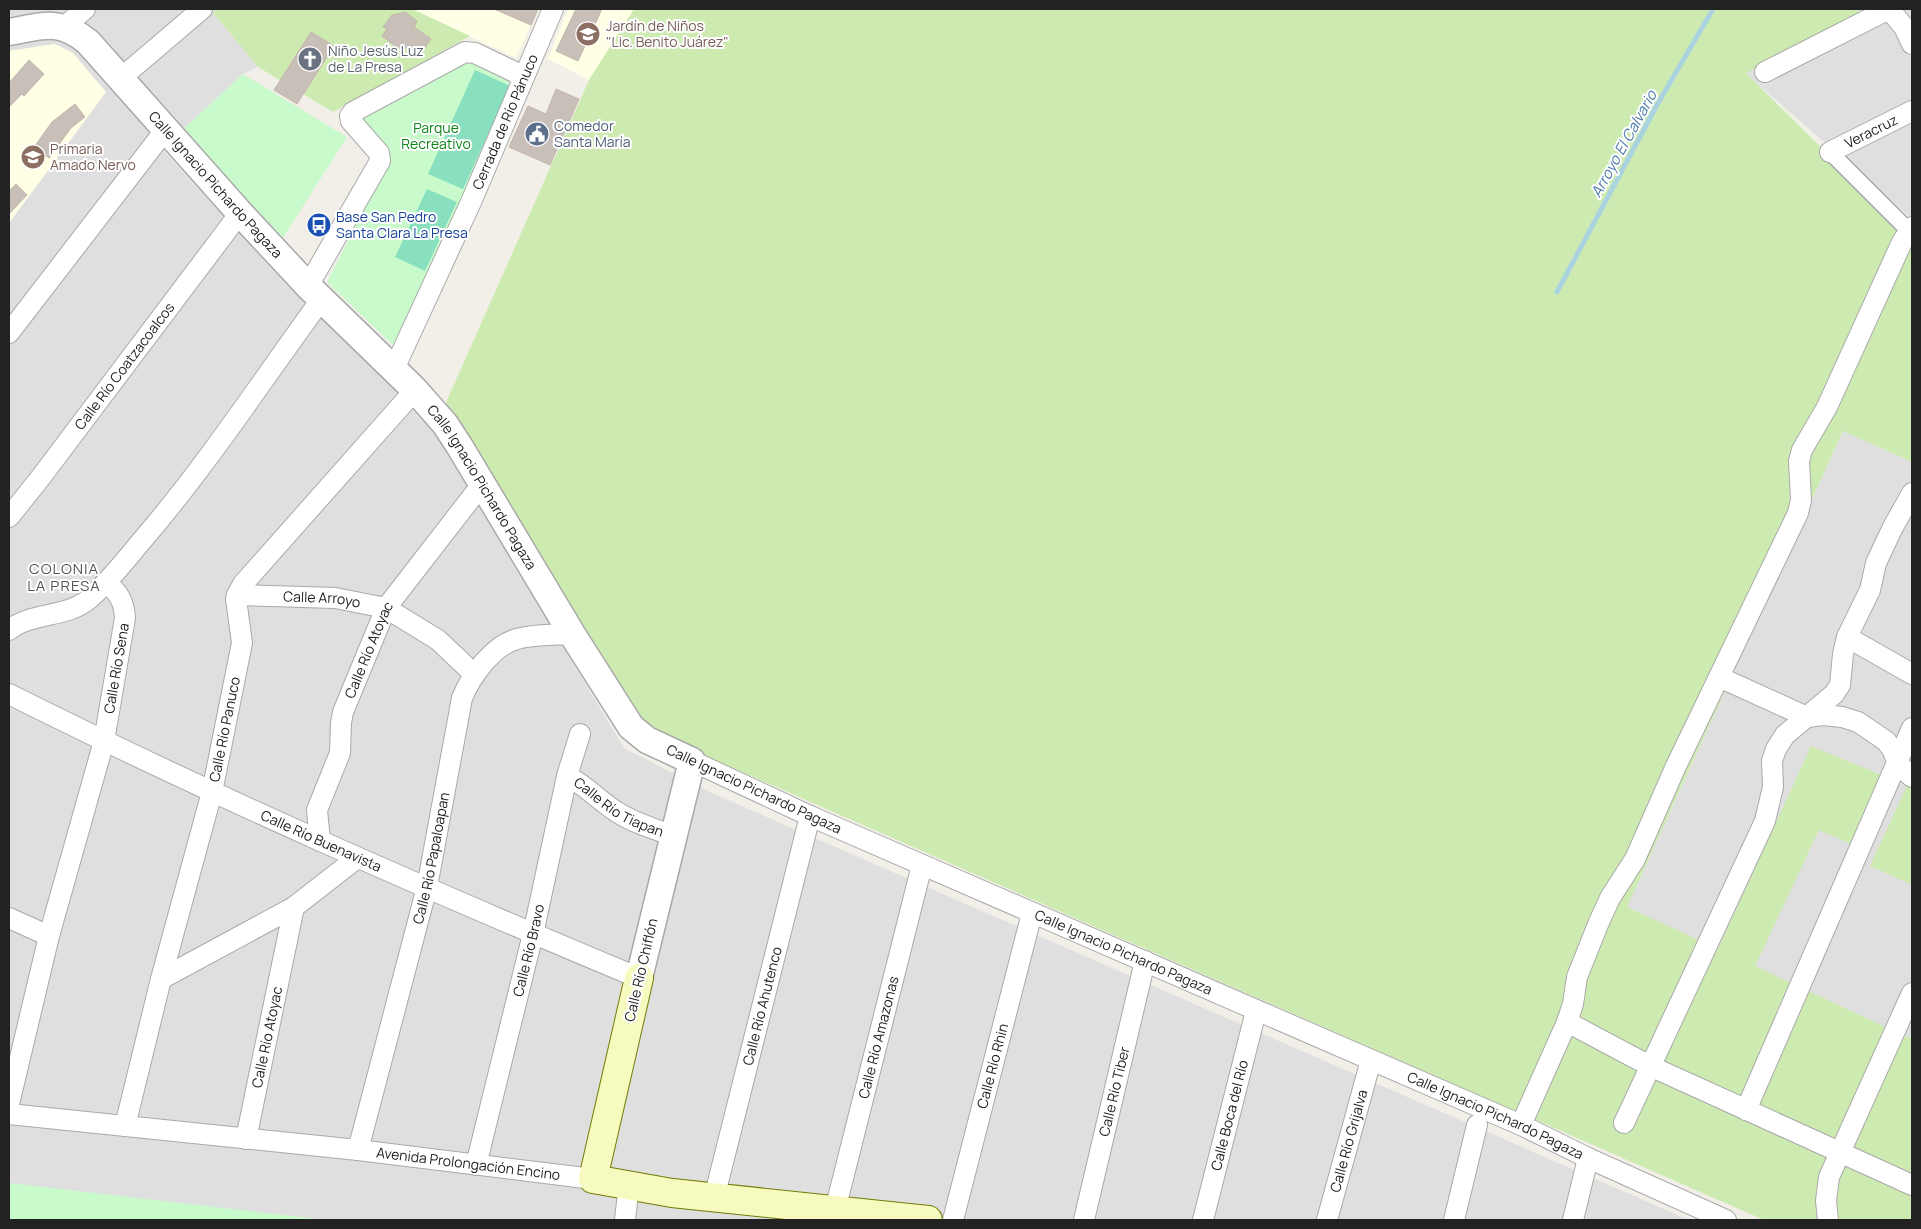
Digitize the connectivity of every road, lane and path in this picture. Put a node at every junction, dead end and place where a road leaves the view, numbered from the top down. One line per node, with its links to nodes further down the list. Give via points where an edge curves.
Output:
1 (85, 9): 5 (street)
2 (202, 9): 10 (street)
3 (553, 9): 9 (street, Cerrada de Río Pánuco)
4 (1889, 9): 7 (street, via 1904,27); 8 (street)
5 (55, 26): 6 (street); 10 (street, Calle Ignacio Pichardo Pagaza, via 78,33)
6 (9, 32)
7 (1912, 44)
8 (1765, 72)
9 (523, 76): 16 (street, via 475,53 465,52 353,112 351,121 379,153 380,161); 18 (street, Cerrada de Río Pánuco, via 471,202)
10 (121, 78): 12 (street, Calle Ignacio Pichardo Pagaza)
11 (1912, 111): 13 (street, Veracruz)
12 (166, 129): 14 (street, Calle Ignacio Pichardo Pagaza); 17 (street)
13 (1830, 152): 15 (street)
14 (240, 213): 16 (street, Calle Ignacio Pichardo Pagaza); 22 (street, Calle Río Coatzacoalcos)
15 (1911, 231): 31 (street, via 1827,406 1802,450 1798,513)
16 (315, 293): 18 (street, Calle Ignacio Pichardo Pagaza); 23 (street, via 172,505)
17 (9, 333)
18 (394, 370): 19 (street, Calle Ignacio Pichardo Pagaza)
19 (415, 390): 20 (street, Calle Ignacio Pichardo Pagaza, via 445,424); 24 (street)
20 (482, 484): 25 (street, Calle Río Atoyac); 27 (street, Calle Ignacio Pichardo Pagaza)
21 (1912, 493): 28 (street, via 1876,563 1870,590)
22 (9, 517)
23 (106, 583): 26 (street, via 77,607); 36 (street, Calle Río Sena, via 122,600 125,618)
24 (236, 594): 25 (street, Calle Arroyo, via 335,598); 41 (street, Calle Río Panuco, via 242,643)
25 (386, 608): 29 (street, Calle Arroyo, via 438,640); 44 (street, Calle Río Atoyac, via 343,712 340,753 316,810)
26 (9, 630)
27 (572, 634): 29 (street, Calle Río Papaloapan, via 516,639); 37 (street, Calle Ignacio Pichardo Pagaza, via 631,726 648,740)
28 (1847, 637): 30 (street); 33 (street, via 1840,685)
29 (474, 674): 47 (street, Calle Río Papaloapan, via 462,698)
30 (1912, 674)
31 (1719, 677): 33 (street); 58 (street, via 1635,859 1599,922 1576,977)
32 (9, 694): 36 (street, Calle Río Buenavista)
33 (1807, 717): 38 (street, via 1842,716 1858,722 1886,741); 60 (street, via 1785,735 1776,749 1772,761 1773,787 1765,822)
34 (1912, 728): 38 (street)
35 (580, 734): 39 (street, Calle Río Bravo)
36 (104, 741): 41 (street, Calle Río Buenavista); 52 (street, Calle Río Sena)
37 (692, 761): 42 (street, Calle Ignacio Pichardo Pagaza); 43 (street, Calle Río Chiflón)
38 (1897, 761): 40 (street); 62 (street)
39 (567, 776): 43 (street, Calle Río Tiapan, via 632,821); 51 (street, Calle Río Bravo)
40 (1912, 777)
41 (212, 792): 44 (street, Calle Río Buenavista); 55 (street, Calle Río Panuco)
42 (810, 816): 46 (street, Calle Ignacio Pichardo Pagaza); 76 (street, Calle Río Ahutenco)
43 (674, 836): 54 (street, Calle Río Chiflón)
44 (320, 841): 45 (street, Calle Río Buenavista)
45 (357, 858): 47 (street, Calle Río Buenavista); 48 (street)
46 (922, 864): 49 (street, Calle Ignacio Pichardo Pagaza); 77 (street, Calle Río Amazonas)
47 (427, 887): 51 (street, Calle Río Buenavista); 69 (street, Calle Río Papaloapan)
48 (294, 907): 55 (street); 68 (street, Calle Río Atoyac)
49 (1032, 913): 53 (street, Calle Ignacio Pichardo Pagaza); 81 (street, Calle Río Rhin)
50 (9, 918): 52 (street)
51 (533, 934): 54 (street, Calle Río Buenavista); 72 (street, Calle Río Bravo)
52 (49, 936): 61 (street, Calle Río Sena)
53 (1145, 961): 57 (street, Calle Ignacio Pichardo Pagaza); 82 (street, Calle Río Tiber)
54 (639, 978): 73 (main road, Calle Río Chiflón)
55 (160, 979): 66 (street, Calle Río Panuco)
56 (1912, 993): 70 (street)
57 (1256, 1011): 59 (street, Calle Ignacio Pichardo Pagaza); 83 (street, Calle Boca del Río)
58 (1567, 1022): 60 (street); 65 (street)
59 (1372, 1060): 65 (street, Calle Ignacio Pichardo Pagaza); 84 (street, Calle Río Grijalva)
60 (1650, 1066): 62 (street); 64 (street)
61 (9, 1104)
62 (1746, 1110): 70 (street)
63 (9, 1114): 66 (street, Avenida Prolongación Encino)
64 (1624, 1123)
65 (1521, 1125): 71 (street, Calle Ignacio Pichardo Pagaza)
66 (125, 1126): 68 (street, Avenida Prolongación Encino)
67 (1477, 1126): 85 (street)
68 (246, 1139): 69 (street, Avenida Prolongación Encino)
69 (358, 1150): 72 (street, Avenida Prolongación Encino)
70 (1840, 1151): 75 (street); 88 (street, via 1829,1177)
71 (1588, 1158): 78 (street, Calle Ignacio Pichardo Pagaza); 86 (street)
72 (476, 1165): 73 (street, Avenida Prolongación Encino)
73 (593, 1179): 74 (main road, Avenida Prolongación Encino)
74 (629, 1184): 76 (main road, Avenida Prolongación Encino); 79 (street)
75 (1912, 1185)
76 (714, 1198): 77 (main road, Avenida Prolongación Encino)
77 (835, 1210): 80 (main road, Avenida Prolongación Encino)
78 (1698, 1214): 87 (street, Calle Ignacio Pichardo Pagaza)
79 (625, 1220)
80 (928, 1220)
81 (953, 1220)
82 (1084, 1220)
83 (1203, 1220)
84 (1326, 1220)
85 (1454, 1220)
86 (1573, 1220)
87 (1726, 1220)
88 (1828, 1220)

